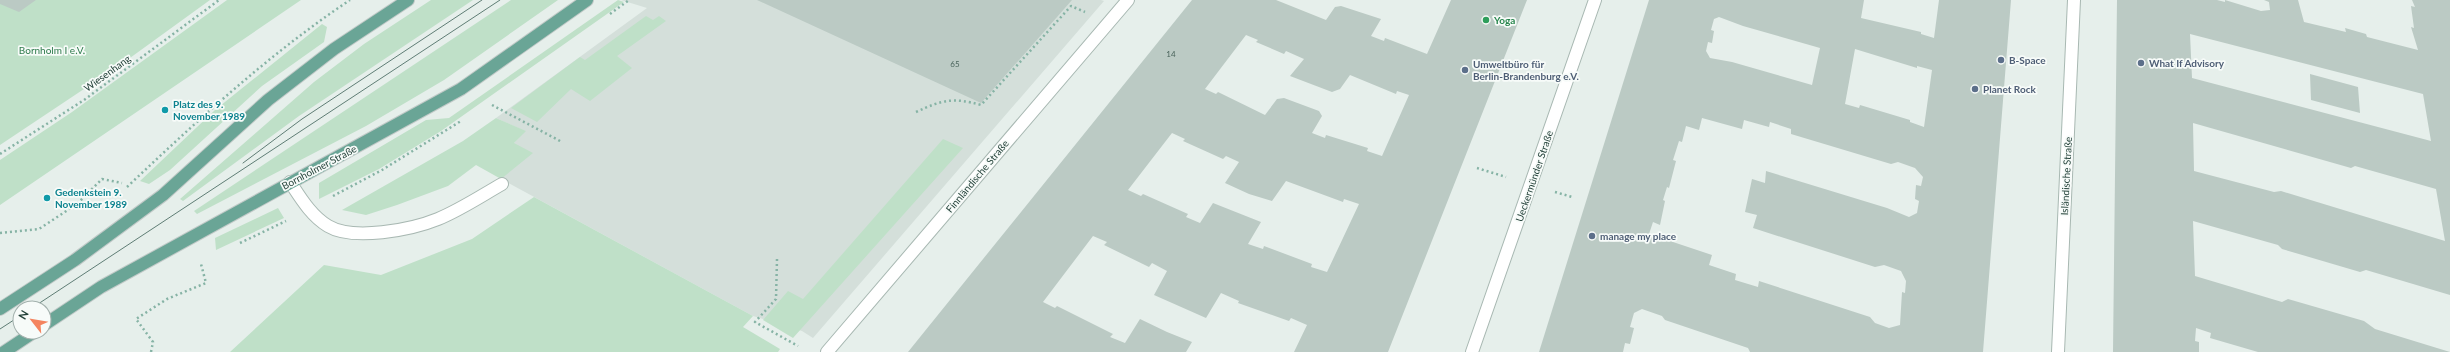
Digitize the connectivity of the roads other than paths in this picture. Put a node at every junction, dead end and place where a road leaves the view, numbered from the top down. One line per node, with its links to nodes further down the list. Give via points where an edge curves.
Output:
1 (408, 0): 8 (main road, via 334,49 268,100 163,196 75,260)
2 (587, 0): 6 (main road, Bornholmer Straße, via 461,89)
3 (1128, 0): 12 (street, Finnländische Straße)
4 (1595, 0): 13 (street, Ueckermünder Straße)
5 (2074, 0): 14 (street, Isländische Straße)
6 (290, 182): 7 (street, via 311,212 329,226 341,231 370,234 430,222); 9 (main road, Bornholmer Straße, via 101,287)
7 (502, 184)
8 (0, 309)
9 (52, 320)
10 (22, 340): 11 (main road)
11 (4, 352)
12 (827, 352)
13 (1472, 352)
14 (2058, 352)

